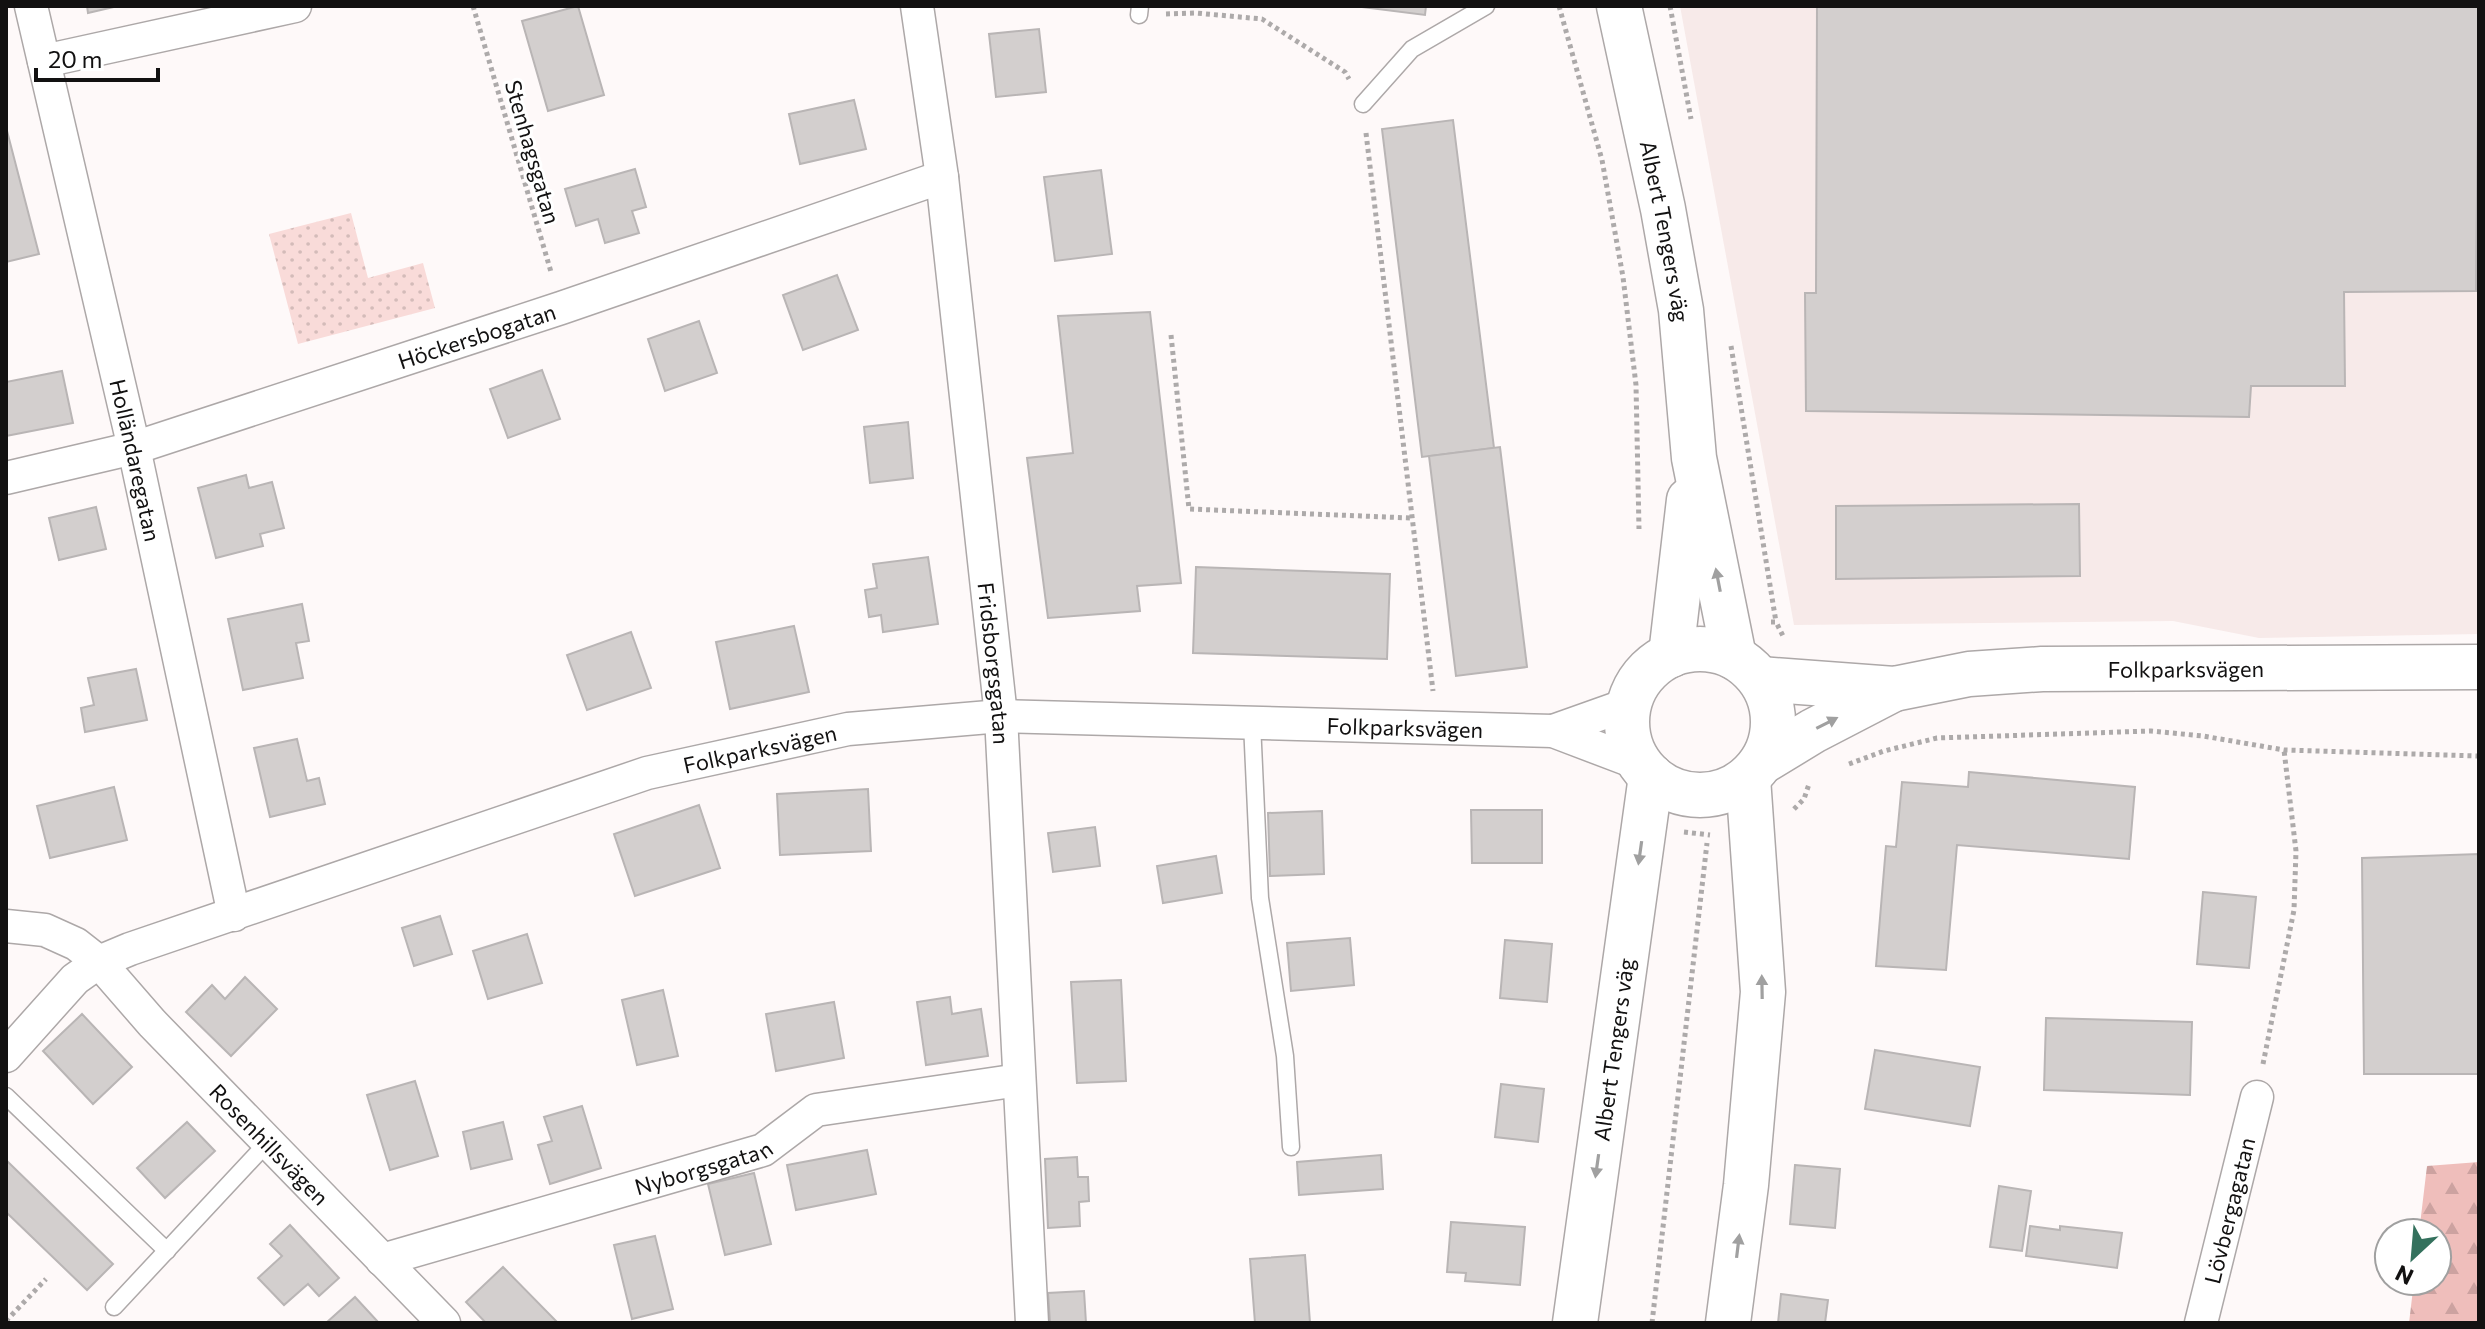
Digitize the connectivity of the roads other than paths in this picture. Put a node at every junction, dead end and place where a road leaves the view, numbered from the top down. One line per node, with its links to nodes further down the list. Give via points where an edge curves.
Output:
1 (31, 6): 6 (street, Holländaregatan)
2 (295, 6): 6 (street)
3 (917, 6): 8 (street, Fridsborgsgatan)
4 (1486, 6): 7 (lane, via 1412,49)
5 (1619, 6): 10 (main road, Albert Tengers väg, via 1681,310)
6 (44, 61): 9 (street, Holländaregatan)
7 (1363, 104)
8 (942, 177): 9 (street, Höckersbogatan); 17 (street, Fridsborgsgatan)
9 (134, 448): 11 (street, Höckersbogatan); 22 (street, Holländaregatan)
10 (1694, 458): 12 (main road, Albert Tengers väg, one-way to 10); 13 (main road, Albert Tengers väg)
11 (6, 478)
12 (1740, 652): 13 (main road, via 1692,649); 15 (main road, Folkparksvägen, via 1808,684); 21 (main road, via 1770,699 1774,720 1771,742)
13 (1671, 655): 16 (main road, via 1644,674)
14 (2479, 667): 15 (main road, Folkparksvägen, via 2042,669 1969,674)
15 (1894, 689): 21 (main road, Folkparksvägen, one-way to 15, via 1813,731)
16 (1629, 704): 19 (street, Folkparksvägen); 20 (main road, via 1628,735)
17 (1001, 716): 18 (street, Folkparksvägen); 22 (street, Folkparksvägen, via 848,729 647,773); 26 (street, Fridsborgsgatan)
18 (1252, 723): 19 (street, Folkparksvägen); 30 (lane, via 1260,898 1285,1056)
19 (1553, 731): 20 (street, Folkparksvägen)
20 (1645, 770): 21 (main road, via 1673,790 1699,796 1725,791); 36 (main road, Albert Tengers väg, one-way to 36, via 1644,827)
21 (1755, 770): 37 (main road, one-way to 21, via 1763,992 1753,828)
22 (234, 915): 24 (street, Folkparksvägen)
23 (6, 926): 24 (street, via 45,930)
24 (99, 962): 25 (street, Folkparksvägen, via 75,979); 29 (street, Rosenhillsvägen)
25 (6, 1056)
26 (1019, 1080): 32 (street, Nyborgsgatan, via 816,1110 763,1150); 35 (street, Fridsborgsgatan)
27 (6, 1096): 31 (lane)
28 (2257, 1097): 38 (street, Lövbergagatan)
29 (268, 1142): 31 (lane); 32 (street, Rosenhillsvägen)
30 (1291, 1147)
31 (167, 1251): 33 (lane)
32 (382, 1260): 34 (street, Rosenhillsvägen)
33 (114, 1307)
34 (444, 1323)
35 (1032, 1323)
36 (1575, 1323)
37 (1728, 1323)
38 (2201, 1323)

